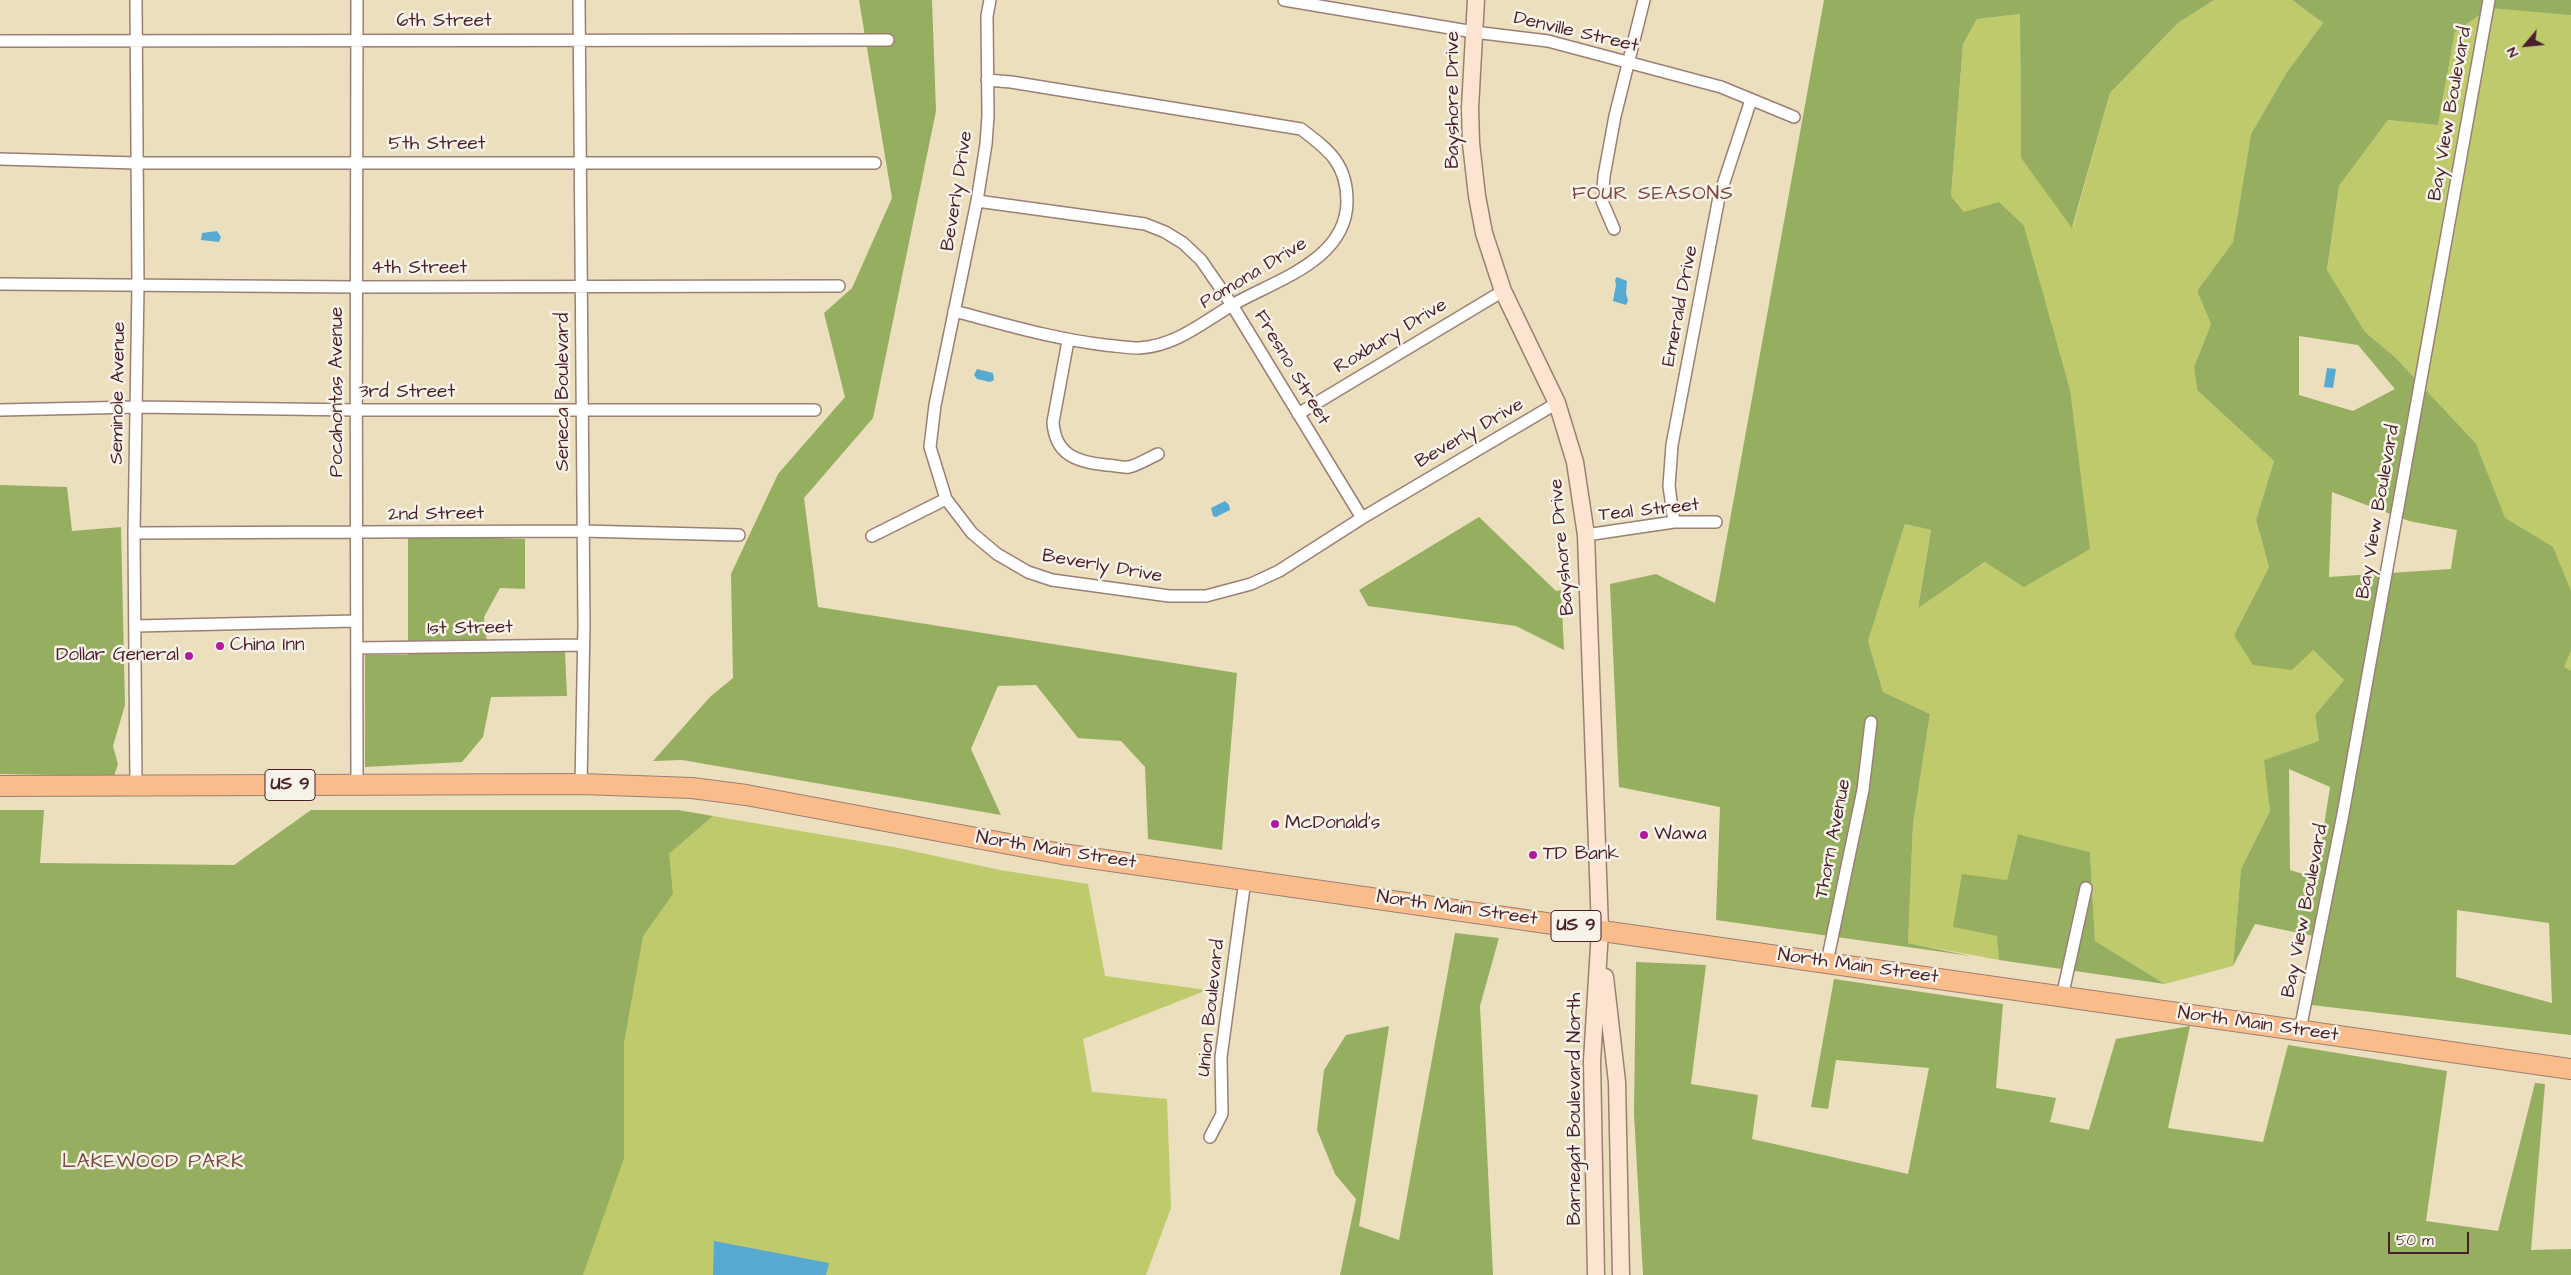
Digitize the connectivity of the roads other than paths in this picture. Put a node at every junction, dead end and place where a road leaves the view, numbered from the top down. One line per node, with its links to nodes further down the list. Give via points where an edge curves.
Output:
1 (136, 0): 11 (street, Seminole Avenue)
2 (357, 0): 12 (street, Pocahontas Avenue)
3 (579, 0): 10 (street, Seneca Boulevard)
4 (990, 0): 16 (street, Beverly Drive)
5 (1284, 0): 9 (street, Denville Street)
6 (1476, 0): 9 (street, Bayshore Drive)
7 (1644, 0): 15 (street)
8 (2489, 0): 67 (street, Bay View Boulevard, via 2343,814)
9 (1474, 32): 15 (street, Denville Street, via 1548,41); 31 (street, Bayshore Drive, via 1470,108 1473,170 1484,233)
10 (579, 39): 12 (street, 6th Street); 13 (street, 6th Street); 23 (street, Seneca Boulevard)
11 (135, 40): 12 (street, 6th Street); 14 (street, 6th Street); 22 (street, Seminole Avenue)
12 (357, 40): 20 (street, Pocahontas Avenue)
13 (888, 40)
14 (0, 41)
15 (1630, 63): 17 (street, Denville Street, via 1720,87); 25 (street, via 1615,116 1604,176 1602,201)
16 (987, 80): 24 (street, Beverly Drive, via 986,134); 32 (street, Pomona Drive, via 1301,129 1325,147 1337,161 1346,180 1347,217 1338,237 1308,264)
17 (1751, 100): 18 (street, Denville Street); 45 (street, Emerald Drive, via 1719,197 1672,445 1669,486)
18 (1794, 117)
19 (0, 159): 22 (street, 5th Street)
20 (358, 162): 22 (street, 5th Street); 23 (street, 5th Street); 30 (street, Pocahontas Avenue)
21 (875, 162): 23 (street, 5th Street)
22 (136, 163): 27 (street, Seminole Avenue)
23 (582, 163): 28 (street, Seneca Boulevard)
24 (977, 201): 32 (street, Fresno Street, via 1135,222 1165,232 1201,260); 33 (street, Beverly Drive)
25 (1614, 230)
26 (0, 284): 27 (street, 4th Street)
27 (138, 286): 30 (street, 4th Street); 36 (street, Seminole Avenue)
28 (582, 286): 29 (street, 4th Street); 30 (street, 4th Street); 37 (street, Seneca Boulevard)
29 (839, 286)
30 (354, 287): 39 (street, Pocahontas Avenue)
31 (1503, 291): 35 (street, Bayshore Drive); 41 (street, Roxbury Drive)
32 (1232, 305): 34 (street, Pomona Drive, via 1197,329 1152,346 1138,348); 41 (street, Fresno Street)
33 (954, 311): 34 (street, Pomona Drive); 43 (street, Beverly Drive, via 930,447)
34 (1068, 341): 42 (street, via 1053,422 1059,445 1075,459 1130,467)
35 (1557, 403): 44 (street, Beverly Drive); 51 (street, Bayshore Drive, via 1576,462)
36 (137, 407): 38 (street, 3rd Street); 39 (street, 3rd Street); 48 (street, Seminole Avenue)
37 (581, 409): 39 (street, 3rd Street); 40 (street, 3rd Street); 47 (street, Seneca Boulevard)
38 (0, 410)
39 (356, 410): 49 (street, Pocahontas Avenue)
40 (815, 410)
41 (1298, 414): 44 (street, Fresno Street)
42 (1158, 454)
43 (946, 499): 44 (street, Beverly Drive, via 972,533 997,554 1028,572 1060,581 1169,596 1206,596 1251,584 1279,572); 52 (street)
44 (1362, 518)
45 (1674, 522): 46 (street, Teal Street); 51 (street, Teal Street)
46 (1716, 522)
47 (582, 531): 49 (street, 2nd Street); 50 (street, 2nd Street); 55 (street, Seneca Boulevard)
48 (134, 533): 49 (street, 2nd Street); 54 (street, Seminole Avenue)
49 (356, 534): 53 (street, Pocahontas Avenue)
50 (739, 535)
51 (1586, 535): 64 (street, Bayshore Drive)
52 (872, 536)
53 (355, 621): 54 (street); 56 (street, Pocahontas Avenue)
54 (135, 626): 61 (street, Seminole Avenue)
55 (583, 645): 56 (street, 1st Street); 58 (street, Seneca Boulevard)
56 (357, 648): 59 (street, Pocahontas Avenue)
57 (1871, 722): 65 (street, Thorn Avenue, via 1863,790)
58 (581, 784): 59 (highway, US 9); 62 (highway, North Main Street / US 9, via 718,791 1062,854)
59 (357, 785): 61 (highway, US 9)
60 (0, 786): 61 (highway, US 9)
61 (136, 786)
62 (1245, 880): 64 (highway, North Main Street / US 9); 69 (street, Union Boulevard, via 1221,1057 1222,1114)
63 (2086, 888): 66 (street)
64 (1600, 930): 65 (highway, North Main Street / US 9); 70 (street, Barnegat Boulevard North, via 1592,1061); 71 (street, Barnegat Boulevard North, via 1617,1082)
65 (1827, 962): 66 (highway, North Main Street / US 9)
66 (2062, 997): 67 (highway, North Main Street / US 9)
67 (2300, 1030): 68 (highway, North Main Street / US 9)
68 (2571, 1069)
69 (1210, 1137)
70 (1596, 1275)
71 (1621, 1275)

